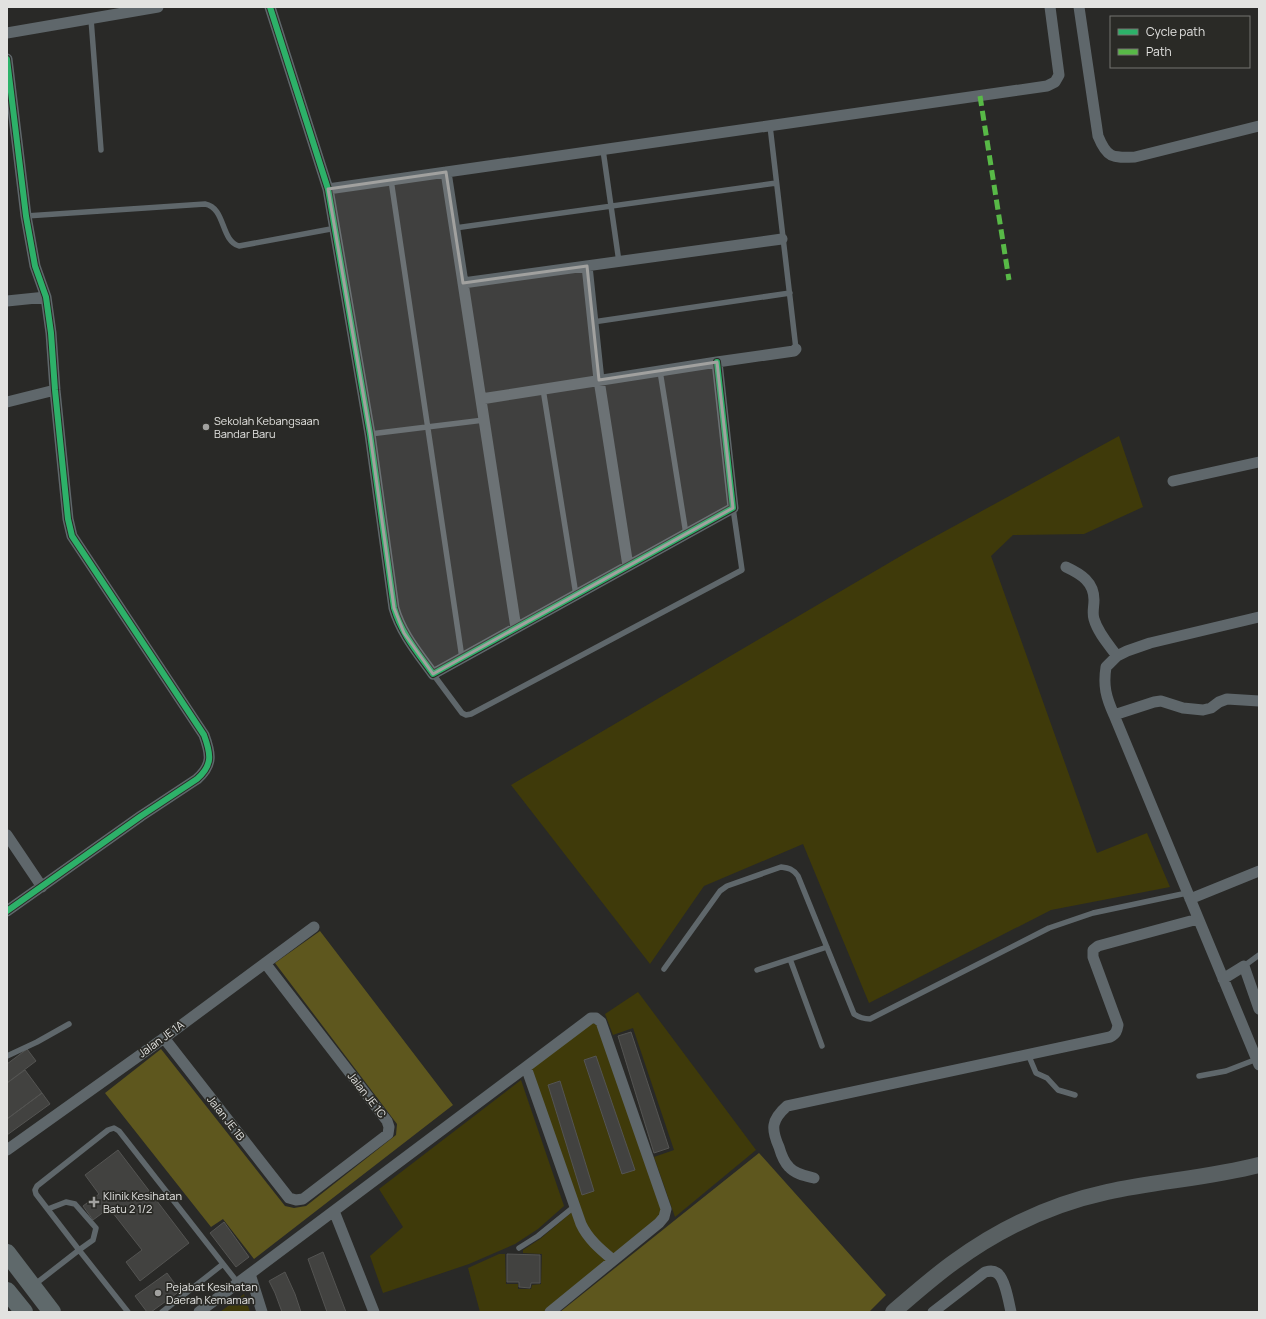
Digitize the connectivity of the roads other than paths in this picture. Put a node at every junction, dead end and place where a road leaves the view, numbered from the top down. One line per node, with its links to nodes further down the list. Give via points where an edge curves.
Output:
1 (158, 7): 5 (street)
2 (270, 7): 16 (street)
3 (1050, 7): 9 (street, via 1059,75 1055,82 1047,86)
4 (1079, 7): 10 (street, via 1098,136 1109,154 1118,158 1135,157)
5 (119, 10): 6 (street)
6 (91, 19): 7 (street); 11 (lane)
7 (7, 33)
8 (7, 59): 18 (street)
9 (770, 126): 12 (street); 15 (lane)
10 (1259, 126)
11 (101, 150)
12 (603, 150): 13 (street); 17 (lane)
13 (446, 172): 14 (street); 20 (street)
14 (391, 180): 16 (street); 38 (lane)
15 (776, 183): 17 (lane); 21 (lane)
16 (328, 189): 19 (street)
17 (611, 206): 20 (lane); 22 (lane)
18 (26, 216): 19 (lane, via 204,204 214,208 231,241 239,246); 26 (street, via 35,266)
19 (336, 228): 39 (street)
20 (455, 228): 24 (street)
21 (782, 239): 22 (street); 25 (lane)
22 (619, 262): 23 (street)
23 (587, 266): 24 (street); 28 (street)
24 (463, 283): 35 (street)
25 (790, 293): 28 (lane); 29 (lane)
26 (46, 298): 27 (street); 34 (street, via 52,333)
27 (7, 301)
28 (593, 322): 32 (street)
29 (796, 349): 30 (street)
30 (717, 362): 31 (street); 42 (street)
31 (660, 371): 32 (street); 43 (lane)
32 (600, 380): 33 (street); 44 (street)
33 (543, 389): 35 (street); 46 (lane)
34 (56, 390): 36 (street); 56 (street, via 68,519 72,536 204,736 210,758 206,770 197,779)
35 (481, 399): 37 (street)
36 (7, 402)
37 (484, 420): 38 (lane); 48 (street)
38 (428, 427): 39 (lane); 50 (lane)
39 (370, 434): 51 (street, via 394,608 404,633)
40 (1259, 462): 41 (street)
41 (1174, 481)
42 (733, 508): 43 (street); 51 (lane, via 742,570 471,714 462,713)
43 (686, 534): 44 (street)
44 (628, 566): 46 (street)
45 (1066, 567): 49 (street, via 1088,580 1094,599 1093,618)
46 (576, 595): 48 (street)
47 (1259, 617): 49 (street, via 1150,643)
48 (516, 628): 50 (street)
49 (1117, 656): 53 (street, via 1106,667 1104,680 1107,698)
50 (462, 658): 51 (street)
51 (433, 674)
52 (1259, 701): 53 (street, via 1226,699 1203,710 1183,708 1161,701)
53 (1114, 715): 57 (street)
54 (7, 836): 56 (street)
55 (1259, 871): 57 (street)
56 (42, 887): 58 (street)
57 (1188, 896): 59 (street); 61 (lane, via 1093,913 1049,928 870,1019 859,1018 854,1014)
58 (7, 911)
59 (1198, 919): 68 (street); 73 (street, via 1098,946 1093,950 1093,957 1116,1017 1117,1031 1110,1037)
60 (314, 927): 64 (street, Jalan JE 1A)
61 (827, 947): 63 (lane); 66 (lane, via 798,876 794,870 781,867 727,886 720,891)
62 (1259, 955): 65 (lane)
63 (790, 959): 67 (lane); 72 (lane)
64 (265, 963): 71 (street, Jalan JE 1A); 82 (street, Jalan JE 1C, via 387,1121 389,1128 388,1134 303,1199)
65 (1244, 966): 68 (street); 69 (street)
66 (664, 969)
67 (757, 970)
68 (1223, 978): 75 (street)
69 (1259, 1009)
70 (69, 1024): 74 (lane)
71 (164, 1038): 79 (street, Jalan JE 1A); 82 (street, Jalan JE 1B)
72 (822, 1046)
73 (1028, 1054): 78 (lane, via 1036,1072 1058,1090); 81 (street, via 787,1106 776,1118 774,1137 789,1167 797,1173)
74 (7, 1056)
75 (1258, 1062): 77 (lane)
76 (526, 1067): 83 (street); 85 (street); 89 (street, via 591,1018 601,1022 666,1209 659,1223)
77 (1199, 1076)
78 (1075, 1095)
79 (7, 1150)
80 (1259, 1165): 103 (main road, via 1108,1192 1051,1209 972,1249)
81 (814, 1178)
82 (289, 1198)
83 (575, 1206): 86 (lane); 89 (street, via 586,1234)
84 (48, 1209): 87 (lane); 87 (lane, via 66,1202 75,1204 96,1228 93,1240); 90 (lane, via 36,1194 37,1186 108,1130 114,1128 119,1131)
85 (334, 1211): 91 (street); 101 (street)
86 (519, 1248)
87 (79, 1250): 93 (lane); 97 (lane)
88 (7, 1253): 93 (main road)
89 (613, 1260): 102 (street)
90 (223, 1264): 92 (lane); 98 (lane)
91 (250, 1274): 92 (street); 100 (street)
92 (238, 1283): 99 (street)
93 (32, 1287): 96 (main road)
94 (7, 1291): 95 (main road)
95 (24, 1312)
96 (52, 1312)
97 (128, 1312)
98 (162, 1312)
99 (199, 1312)
100 (262, 1312)
101 (374, 1312)
102 (550, 1312)
103 (893, 1312)
104 (933, 1312): 105 (street, via 991,1270 1002,1278)
105 (1011, 1312)

